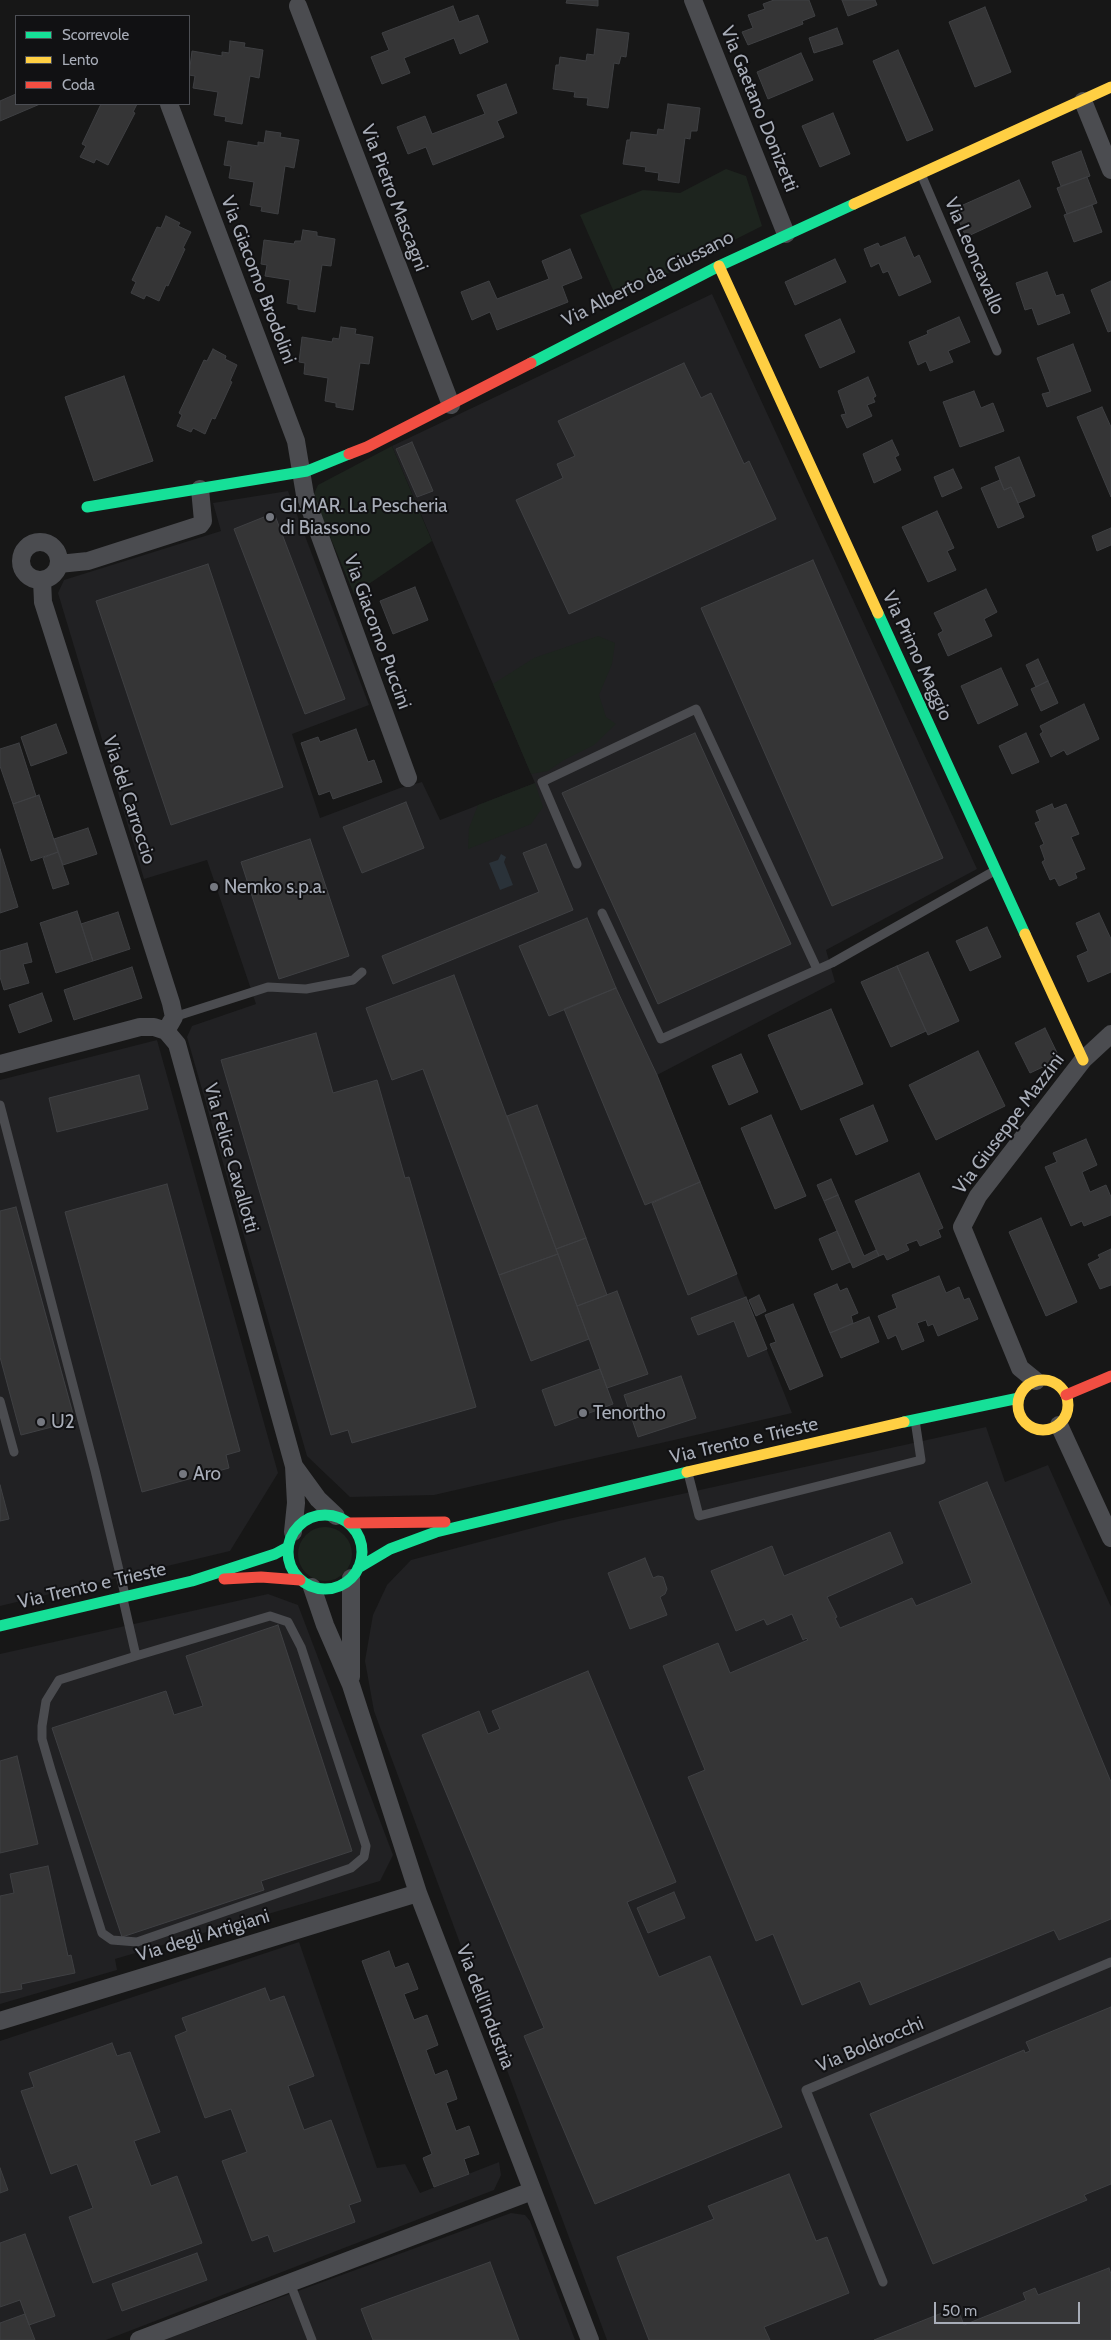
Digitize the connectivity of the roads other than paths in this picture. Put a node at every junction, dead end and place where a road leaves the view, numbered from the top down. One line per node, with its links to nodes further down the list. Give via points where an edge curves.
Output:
1 (693, 0): 8 (street, Via Gaetano Donizetti)
2 (298, 6): 11 (street, Via Pietro Mascagni)
3 (1111, 87): 4 (street, Via Alberto da Giussano)
4 (1083, 101): 6 (street); 7 (street, Via Alberto da Giussano)
5 (169, 105): 12 (street, Via Giacomo Brodolini, via 296,440)
6 (1111, 170)
7 (920, 173): 8 (street, Via Alberto da Giussano); 10 (lane, Via Leoncavallo)
8 (786, 234): 9 (street, Via Alberto da Giussano)
9 (719, 266): 11 (street, Via Alberto da Giussano); 19 (street, Via Primo Maggio)
10 (997, 351)
11 (451, 405): 12 (street, Via Alberto da Giussano, via 367,447)
12 (301, 472): 13 (street, Via Alberto da Giussano); 17 (street, Via Giacomo Puccini, via 305,496)
13 (200, 489): 14 (street, Via Alberto da Giussano); 15 (street, via 200,525 88,562)
14 (87, 508)
15 (59, 564): 16 (street, via 53,575); 16 (street, via 53,546 41,541 29,544 21,555 21,567 29,577)
16 (42, 580): 23 (street, Via del Carroccio, via 43,602)
17 (408, 778)
18 (577, 864): 21 (lane, via 542,782 696,709)
19 (996, 870): 21 (lane); 25 (street, Via Primo Maggio)
20 (602, 913): 21 (lane, via 661,1039)
21 (816, 969)
22 (362, 972): 23 (lane, via 353,980 306,989 268,987)
23 (170, 1024): 26 (street, via 140,1027); 36 (street, Via Felice Cavallotti)
24 (1111, 1034): 25 (street, Via Giuseppe Mazzini)
25 (1083, 1060): 29 (street, Via Giuseppe Mazzini, via 978,1196 962,1227 1020,1368)
26 (0, 1064)
27 (0, 1105): 45 (lane, via 95,1470)
28 (1111, 1376): 30 (street)
29 (1036, 1381): 30 (street, via 1057,1384); 31 (street, via 1023,1390)
30 (1066, 1395): 34 (street, via 1068,1411)
31 (1019, 1398): 33 (street, Via Trento e Trieste); 34 (street, via 1020,1414 1030,1426 1045,1430)
32 (0, 1401): 35 (lane)
33 (915, 1419): 37 (street, Via Trento e Trieste); 37 (lane, via 921,1460 699,1516)
34 (1059, 1424): 40 (street)
35 (14, 1452)
36 (294, 1466): 38 (street, Via Felice Cavallotti, via 318,1499); 41 (street, Via Felice Cavallotti, via 296,1503)
37 (688, 1472): 39 (street, Via Trento e Trieste)
38 (343, 1520): 39 (street, Via Trento e Trieste); 41 (street, Via Trento e Trieste, via 324,1515 312,1517 302,1523); 42 (street, via 359,1536 362,1552)
39 (477, 1521): 42 (street, Via Trento e Trieste, via 390,1549)
40 (1111, 1538)
41 (290, 1539): 43 (street, Via Trento e Trieste, via 275,1554); 44 (street, via 290,1565)
42 (355, 1573): 44 (street, Via Trento e Trieste, via 340,1586 326,1589); 48 (street, Via dell'Industria)
43 (192, 1581): 44 (street, Via Trento e Trieste, via 261,1577); 45 (street, Via Trento e Trieste)
44 (306, 1583): 48 (street, Via dell'Industria)
45 (124, 1596): 46 (street, Via Trento e Trieste); 47 (lane)
46 (0, 1626)
47 (136, 1656): 47 (lane, via 59,1680 46,1701 43,1714 42,1739 102,1933 112,1940 137,1942 351,1868 364,1857 366,1846 352,1800 301,1647 288,1622 270,1616)
48 (352, 1685): 49 (street, Via dell'Industria)
49 (418, 1893): 51 (street, Via degli Artigiani); 52 (street, Via dell'Industria)
50 (1111, 1962): 53 (lane, Via Boldrocchi, via 806,2090)
51 (0, 2021)
52 (532, 2191): 54 (street); 57 (street, Via dell'Industria)
53 (883, 2282)
54 (290, 2283): 55 (street); 56 (lane)
55 (139, 2340)
56 (312, 2340)
57 (590, 2340)

